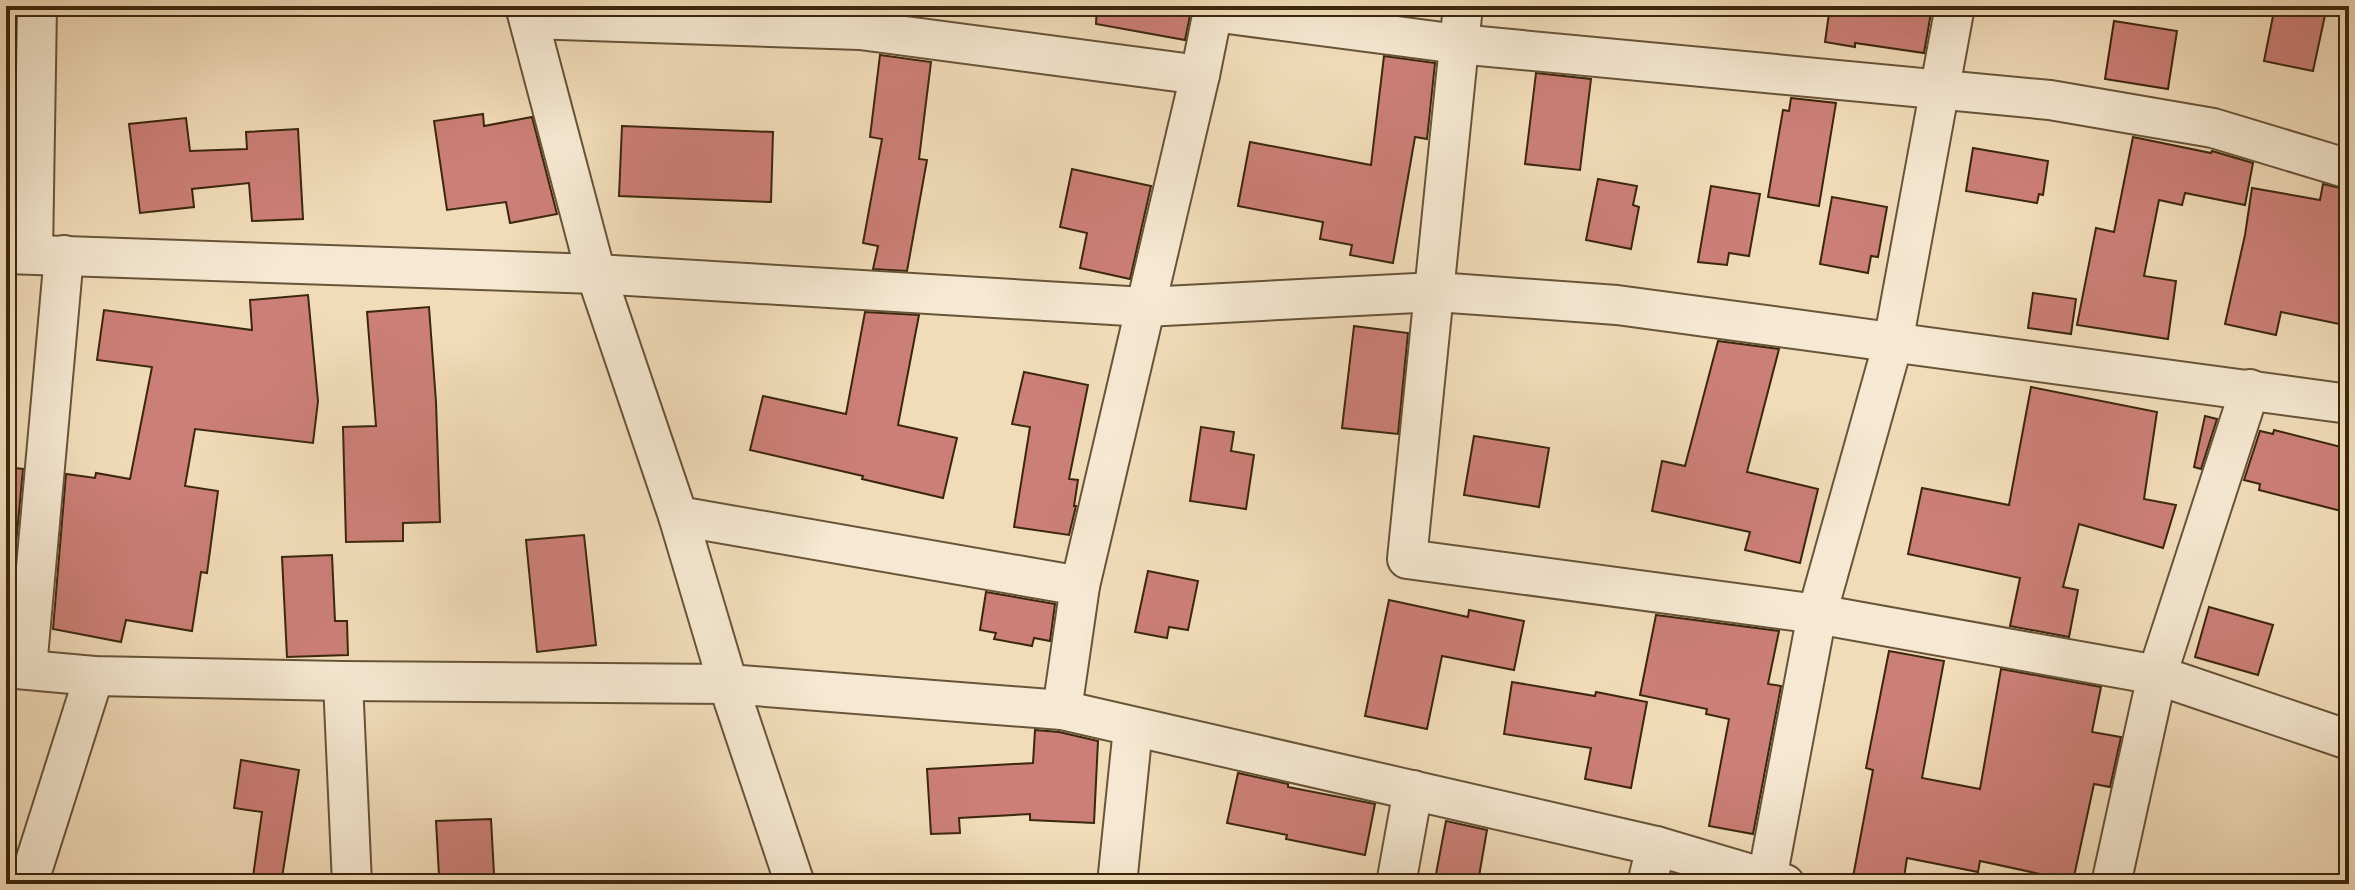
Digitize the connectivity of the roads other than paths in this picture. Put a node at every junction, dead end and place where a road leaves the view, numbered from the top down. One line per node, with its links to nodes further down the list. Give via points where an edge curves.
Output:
1 (37, 6): 11 (street)
2 (1463, 6): 7 (street)
3 (1955, 6): 9 (street)
4 (1213, 9): 7 (street); 8 (street)
5 (527, 12): 6 (street); 12 (street)
6 (861, 18): 8 (street)
7 (1458, 44): 9 (street); 13 (street)
8 (1200, 75): 14 (street)
9 (1942, 88): 10 (street, via 2213,128); 15 (street)
10 (2349, 169)
11 (34, 254): 12 (street); 21 (street)
12 (596, 274): 14 (street); 18 (street)
13 (1436, 292): 14 (street); 15 (street, via 1617,305); 20 (street, via 1407,559)
14 (1145, 307): 19 (street)
15 (1893, 343): 16 (street); 20 (street)
16 (2250, 389): 17 (street); 22 (street)
17 (2349, 404)
18 (678, 516): 19 (street); 25 (street)
19 (1080, 586): 26 (street)
20 (1817, 614): 22 (street); 31 (street)
21 (16, 668): 23 (street)
22 (2157, 675): 28 (street); 38 (street)
23 (94, 676): 24 (street); 32 (street)
24 (343, 681): 25 (street); 33 (street)
25 (728, 684): 26 (street); 34 (street)
26 (1062, 710): 27 (street)
27 (1133, 728): 29 (street); 35 (street)
28 (2349, 740)
29 (1413, 790): 30 (street); 36 (street)
30 (1656, 846): 31 (street); 37 (street)
31 (1776, 881)
32 (28, 884)
33 (352, 884)
34 (795, 884)
35 (1117, 884)
36 (1396, 884)
37 (1647, 884)
38 (2111, 884)

